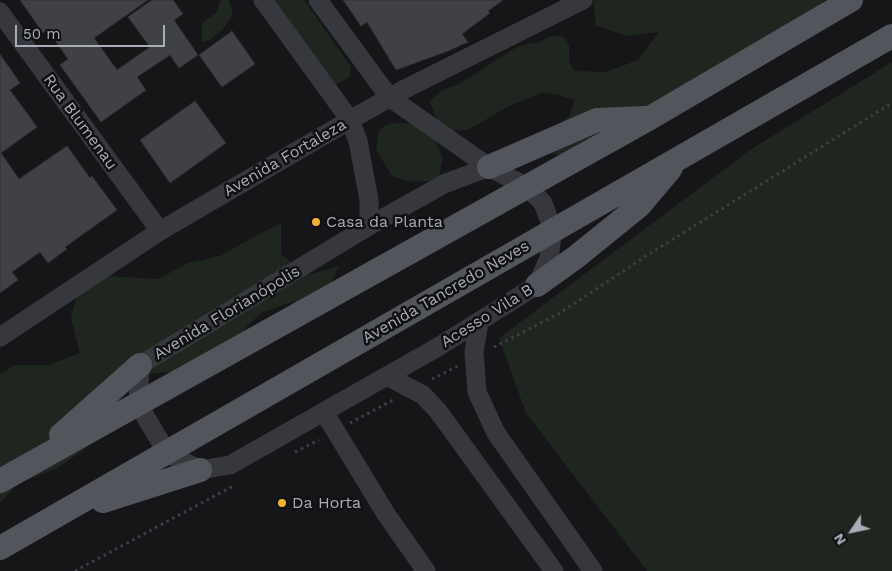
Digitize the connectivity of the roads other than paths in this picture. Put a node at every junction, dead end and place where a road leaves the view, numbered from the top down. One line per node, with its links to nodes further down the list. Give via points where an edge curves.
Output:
1 (263, 0): 9 (street)
2 (318, 0): 7 (street)
3 (583, 0): 7 (street, Avenida Fortaleza)
4 (851, 0): 8 (main road)
5 (0, 12): 15 (street, Rua Blumenau)
6 (892, 36): 10 (main road, Avenida Tancredo Neves)
7 (389, 98): 9 (street, Avenida Fortaleza); 11 (street)
8 (650, 118): 11 (main road, via 597,120); 12 (main road)
9 (350, 120): 13 (street, via 358,141 369,200); 15 (street, Avenida Fortaleza)
10 (681, 156): 14 (main road, Avenida Tancredo Neves); 16 (main road, via 639,206)
11 (489, 167): 12 (street); 13 (street, Avenida Florianópolis, via 444,184)
12 (527, 187): 14 (street, via 543,202); 21 (main road)
13 (369, 226): 19 (street, Avenida Florianópolis)
14 (553, 230): 16 (street, Acesso Vila B, via 549,258); 23 (main road, Avenida Tancredo Neves)
15 (160, 231): 18 (street, Avenida Fortaleza)
16 (537, 285): 17 (street, Acesso Vila B)
17 (479, 323): 20 (street, Acesso Vila B); 31 (street, via 474,352 477,392 496,434)
18 (0, 337)
19 (140, 365): 21 (street, Avenida Florianópolis); 24 (main road)
20 (387, 376): 22 (street, Acesso Vila B); 30 (street, via 423,395 438,411)
21 (138, 404): 23 (street); 24 (main road)
22 (324, 412): 25 (street, Acesso Vila B, via 230,465); 29 (street, via 386,514)
23 (167, 452): 25 (street); 27 (main road, Avenida Tancredo Neves)
24 (26, 466): 26 (main road)
25 (200, 470): 27 (main road)
26 (0, 481)
27 (63, 513): 28 (main road, Avenida Tancredo Neves)
28 (0, 548)
29 (426, 571)
30 (554, 571)
31 (593, 571)

